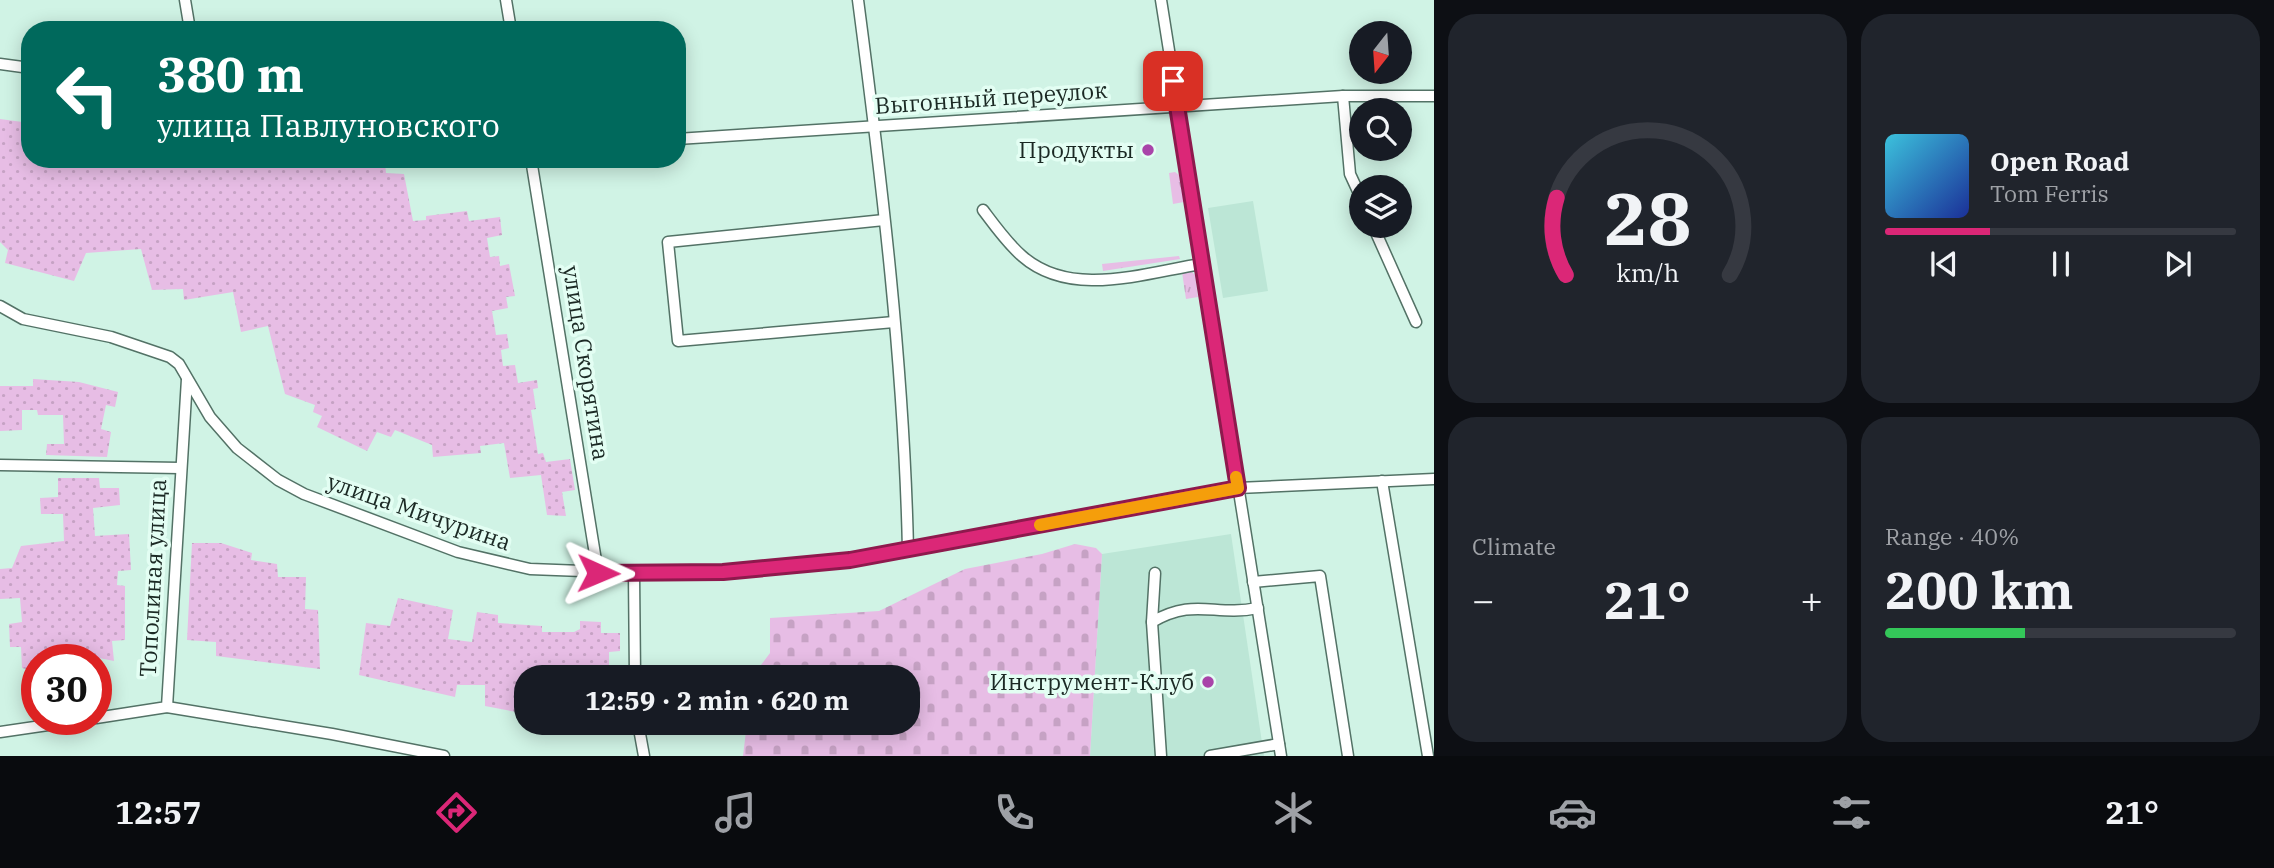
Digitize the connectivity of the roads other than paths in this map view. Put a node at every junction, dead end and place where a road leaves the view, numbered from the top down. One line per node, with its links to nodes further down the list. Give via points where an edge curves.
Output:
1 (185, 0): 5 (street)
2 (506, 0): 6 (street)
3 (858, 0): 12 (street)
4 (1161, 0): 11 (street)
5 (188, 21)
6 (510, 21)
7 (0, 64): 8 (street)
8 (21, 67)
9 (1342, 96): 10 (street, Выгонный переулок); 11 (street, Выгонный переулок); 15 (street)
10 (1434, 96)
11 (1177, 107): 12 (street, Выгонный переулок); 19 (street)
12 (875, 127): 13 (street, Выгонный переулок); 17 (street)
13 (686, 138)
14 (532, 168): 30 (street, улица Скорятина)
15 (1350, 175)
16 (983, 210): 19 (street, via 1021,256 1059,276 1101,280)
17 (884, 220): 21 (street); 21 (street, via 668,242 678,341)
18 (1378, 238): 22 (street)
19 (1201, 264): 28 (street)
20 (0, 306): 23 (street, улица Мичурина, via 23,319 159,351 179,365)
21 (894, 322): 29 (street, via 906,431)
22 (1416, 323)
23 (187, 379): 25 (street, Тополиная улица); 30 (street, улица Мичурина, via 210,417 237,448 304,494 495,563)
24 (0, 465): 25 (street)
25 (180, 468): 37 (street, Тополиная улица)
26 (1434, 478): 27 (street, улица Мичурина)
27 (1382, 481): 28 (street, улица Мичурина); 49 (street)
28 (1238, 488): 29 (street, улица Мичурина); 33 (street)
29 (908, 550): 32 (street, улица Мичурина, via 763,570)
30 (598, 573): 32 (street, улица Мичурина)
31 (1155, 573): 35 (street)
32 (634, 574): 36 (street)
33 (1254, 582): 34 (street); 48 (street, via 1320,576)
34 (1258, 608): 35 (street, via 1172,610); 42 (street)
35 (1152, 622): 45 (street)
36 (635, 665)
37 (167, 708): 38 (street, Тополиная улица); 43 (street)
38 (112, 716)
39 (21, 729): 40 (street)
40 (0, 732)
41 (640, 735): 44 (street)
42 (1279, 744): 46 (street); 47 (street)
43 (444, 756)
44 (644, 756)
45 (1161, 756)
46 (1210, 756)
47 (1281, 756)
48 (1348, 756)
49 (1428, 756)

